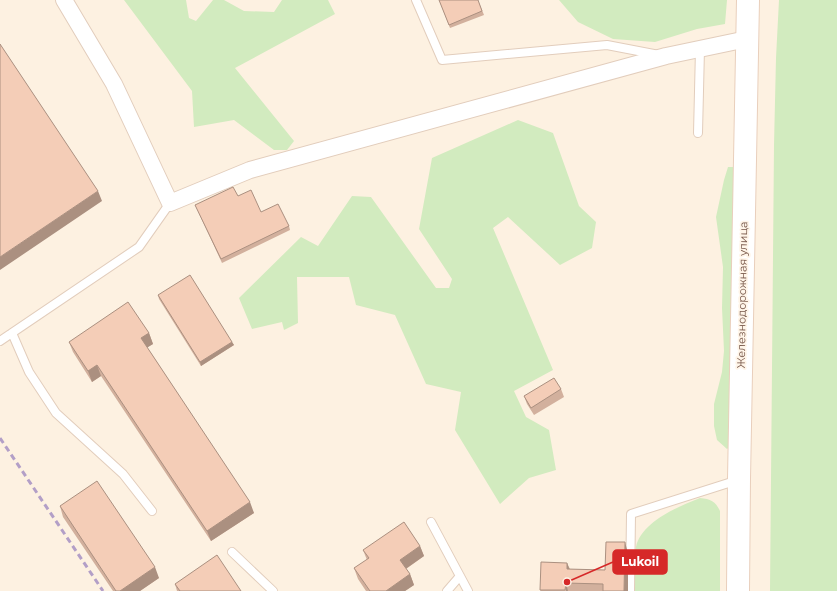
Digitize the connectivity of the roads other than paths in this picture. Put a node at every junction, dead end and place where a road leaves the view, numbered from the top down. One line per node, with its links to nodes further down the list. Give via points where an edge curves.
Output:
1 (64, 0): 8 (street, via 114,84)
2 (416, 0): 6 (lane, via 442,60 607,45)
3 (748, 0): 4 (main road, Железнодорожная улица)
4 (747, 38): 5 (street); 11 (main road, Железнодорожная улица)
5 (700, 49): 6 (street); 7 (lane)
6 (666, 56): 8 (street, via 250,170)
7 (698, 133)
8 (170, 203): 9 (lane, via 139,247)
9 (12, 333): 10 (lane); 12 (lane, via 29,372 56,413 123,474)
10 (0, 341)
11 (739, 479): 19 (lane, via 631,514); 20 (main road, Железнодорожная улица)
12 (152, 511)
13 (431, 522): 15 (lane)
14 (232, 552): 16 (lane)
15 (460, 576): 17 (lane); 18 (lane)
16 (273, 591)
17 (447, 591)
18 (468, 591)
19 (630, 591)
20 (738, 591)

